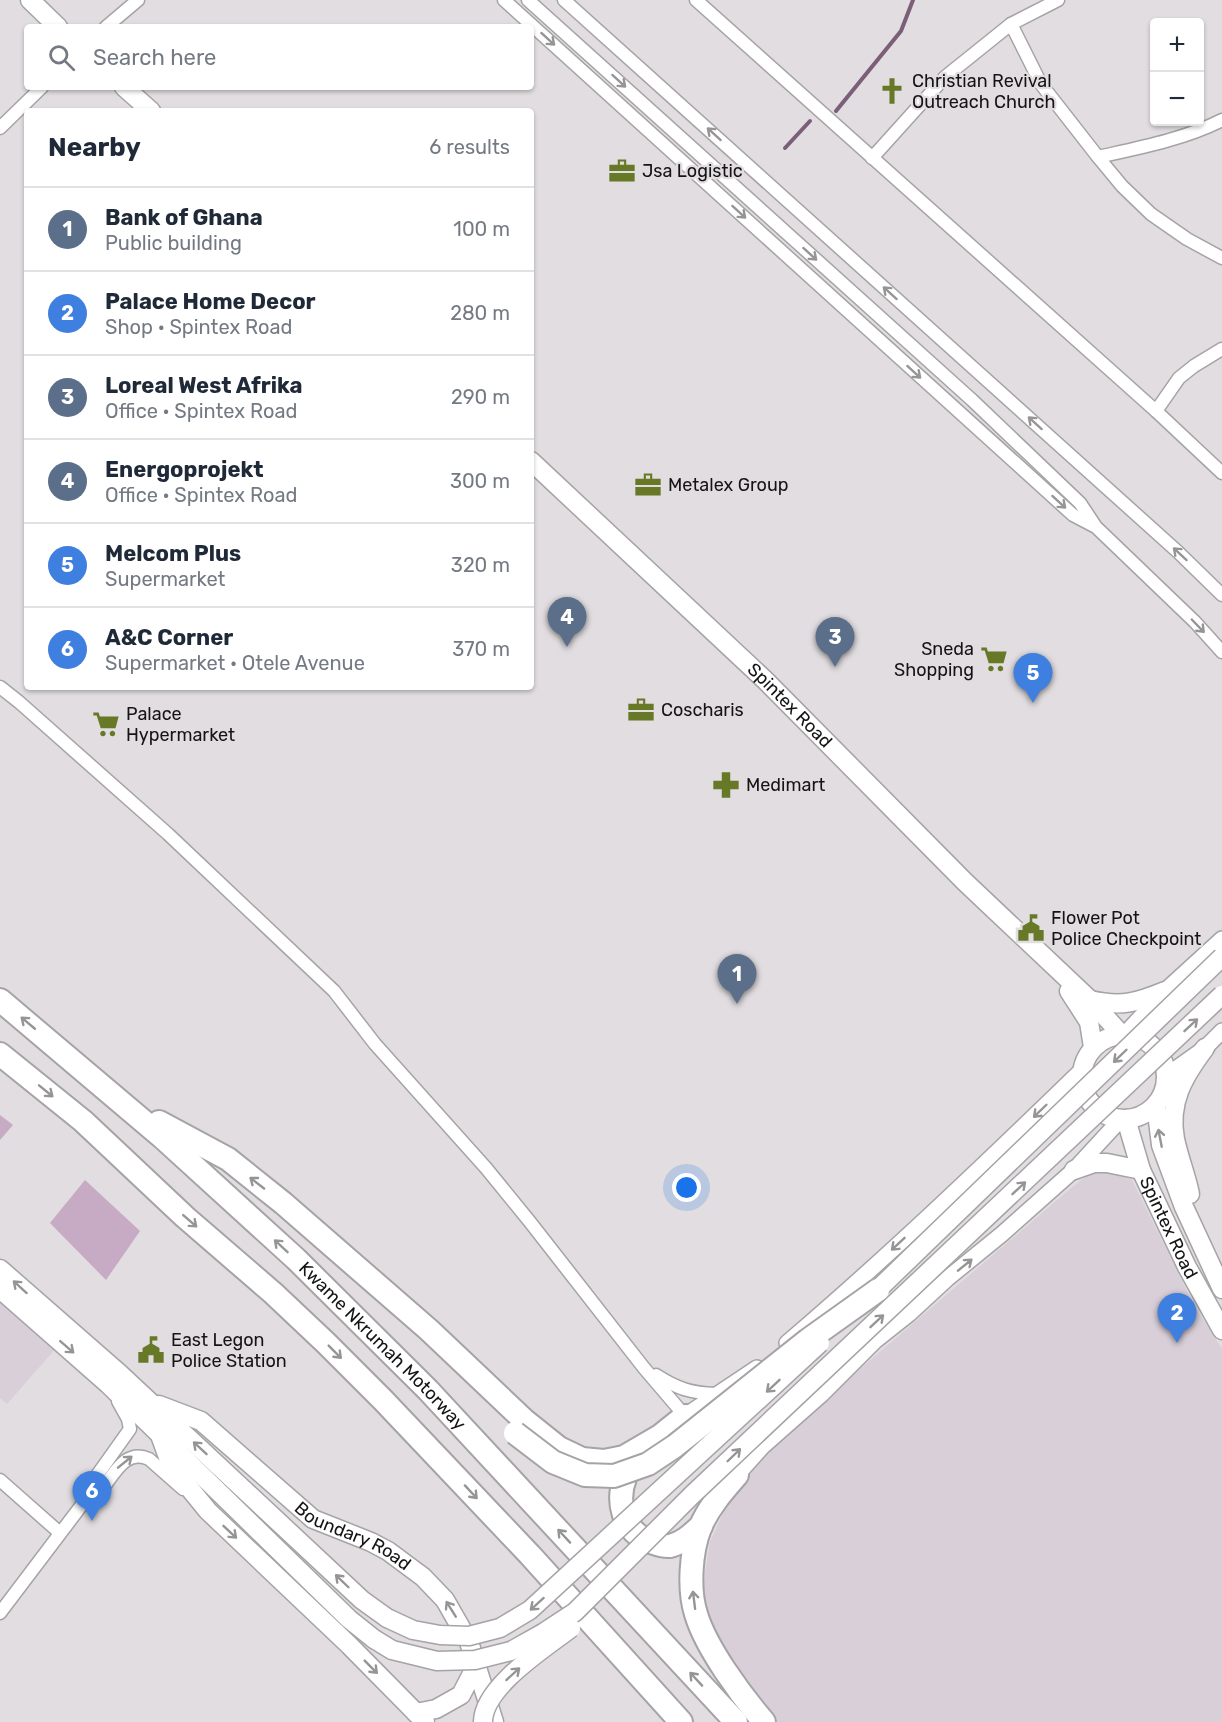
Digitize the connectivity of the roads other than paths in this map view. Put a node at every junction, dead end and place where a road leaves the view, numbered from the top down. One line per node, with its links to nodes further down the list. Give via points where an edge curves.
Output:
1 (30, 0): 8 (main road)
2 (138, 0): 9 (street)
3 (504, 0): 10 (street, one-way to 10)
4 (528, 0): 25 (street, one-way to 25, via 972,400 1080,502)
5 (564, 0): 26 (street, one-way to 5)
6 (696, 0): 19 (street)
7 (1058, 0): 11 (street)
8 (55, 24)
9 (110, 24)
10 (531, 24)
11 (1011, 24): 18 (street, via 1041,84); 19 (street, via 945,77)
12 (534, 27): 25 (street, one-way to 25, via 1073,515)
13 (39, 90): 17 (street)
14 (127, 90): 15 (main road)
15 (148, 108)
16 (1222, 120): 18 (street)
17 (0, 128)
18 (1098, 158): 20 (street, via 1151,214)
19 (872, 159): 22 (street)
20 (1222, 258)
21 (1222, 349): 22 (street, via 1179,378)
22 (1156, 411): 24 (street)
23 (534, 464): 30 (main road, Spintex Road, via 766,681)
24 (1222, 473)
25 (1096, 527): 27 (street, one-way to 27)
26 (1222, 595)
27 (1222, 652)
28 (0, 687): 55 (street, via 168,834 333,991 486,1168)
29 (1222, 939): 32 (street)
30 (1043, 955): 35 (main road, Spintex Road); 38 (main road, Spintex Road, via 1089,1022)
31 (1222, 957): 53 (main road, Boundary Road, one-way to 53, bridge)
32 (1165, 992): 35 (main road, via 1139,1002 1109,1004); 37 (street)
33 (1222, 995): 68 (main road, one-way to 33, bridge, via 718,1470)
34 (0, 1000): 43 (highway, Kwame Nkrumah Motorway, one-way to 34)
35 (1090, 1000): 37 (main road, Spintex Road)
36 (1222, 1031): 39 (street)
37 (1123, 1034): 38 (main road, via 1111,1036); 42 (main road, via 1146,1040 1154,1047)
38 (1094, 1047): 41 (main road)
39 (1205, 1048): 42 (street); 48 (main road, via 1187,1072 1173,1114)
40 (0, 1054): 74 (highway, Kwame Nkrumah Motorway, one-way to 74, via 83,1121 326,1343 530,1555)
41 (1082, 1070): 45 (main road, via 1082,1082 1091,1103 1100,1111); 57 (street, one-way to 57, via 823,1312 758,1368)
42 (1167, 1075): 44 (main road)
43 (121, 1101): 49 (highway, one-way to 43, via 228,1160); 75 (highway, Kwame Nkrumah Motorway, one-way to 43, via 428,1390 296,1259)
44 (1156, 1105): 45 (main road, via 1139,1116); 48 (main road, Spintex Road, one-way to 44, via 1161,1145)
45 (1123, 1119): 46 (street); 47 (main road, Spintex Road)
46 (1074, 1170): 47 (main road, via 1094,1163); 62 (street, one-way to 46, via 875,1341)
47 (1141, 1170): 54 (main road, Spintex Road)
48 (1193, 1226): 52 (main road, Spintex Road)
49 (334, 1247): 53 (highway, bridge, via 428,1349 515,1433 553,1462 585,1475 614,1476 648,1464); 61 (highway, via 559,1448 582,1459 604,1461 624,1456)
50 (0, 1269): 58 (main road, Boundary Road, one-way to 50)
51 (0, 1289): 56 (main road, one-way to 56)
52 (1222, 1289)
53 (878, 1290): 58 (main road, Boundary Road, one-way to 58, bridge, via 530,1610 500,1628 469,1636 413,1630 362,1600)
54 (1222, 1330)
55 (644, 1368): 57 (street, via 675,1387); 59 (street)
56 (108, 1384): 60 (main road); 64 (street, via 130,1429 88,1488)
57 (716, 1394): 59 (street)
58 (151, 1403): 70 (main road, Boundary Road, one-way to 58, via 469,1642 445,1600 423,1577 371,1542 313,1519 201,1421)
59 (685, 1416): 61 (highway)
60 (160, 1435): 65 (main road, via 169,1460); 68 (main road, bridge, via 349,1619 392,1650 437,1661 475,1660 511,1652)
61 (660, 1436): 66 (highway, via 625,1477 620,1499 622,1514 643,1539 668,1546 681,1542)
62 (737, 1475): 66 (highway, via 718,1496)
63 (0, 1480): 67 (street)
64 (84, 1502): 65 (street, one-way to 65, via 96,1497 120,1465 133,1456 143,1456); 67 (street)
65 (208, 1511): 71 (main road, one-way to 71)
66 (701, 1526): 76 (highway, one-way to 66, via 723,1666 696,1615 692,1576 694,1545)
67 (60, 1533): 69 (street)
68 (575, 1612): 72 (main road, one-way to 68, bridge, via 492,1696 510,1675 572,1627)
69 (0, 1613)
70 (476, 1666): 71 (main road, via 462,1695); 73 (main road, Boundary Road)
71 (421, 1717)
72 (483, 1722)
73 (494, 1722)
74 (681, 1722)
75 (736, 1722)
76 (764, 1722)

